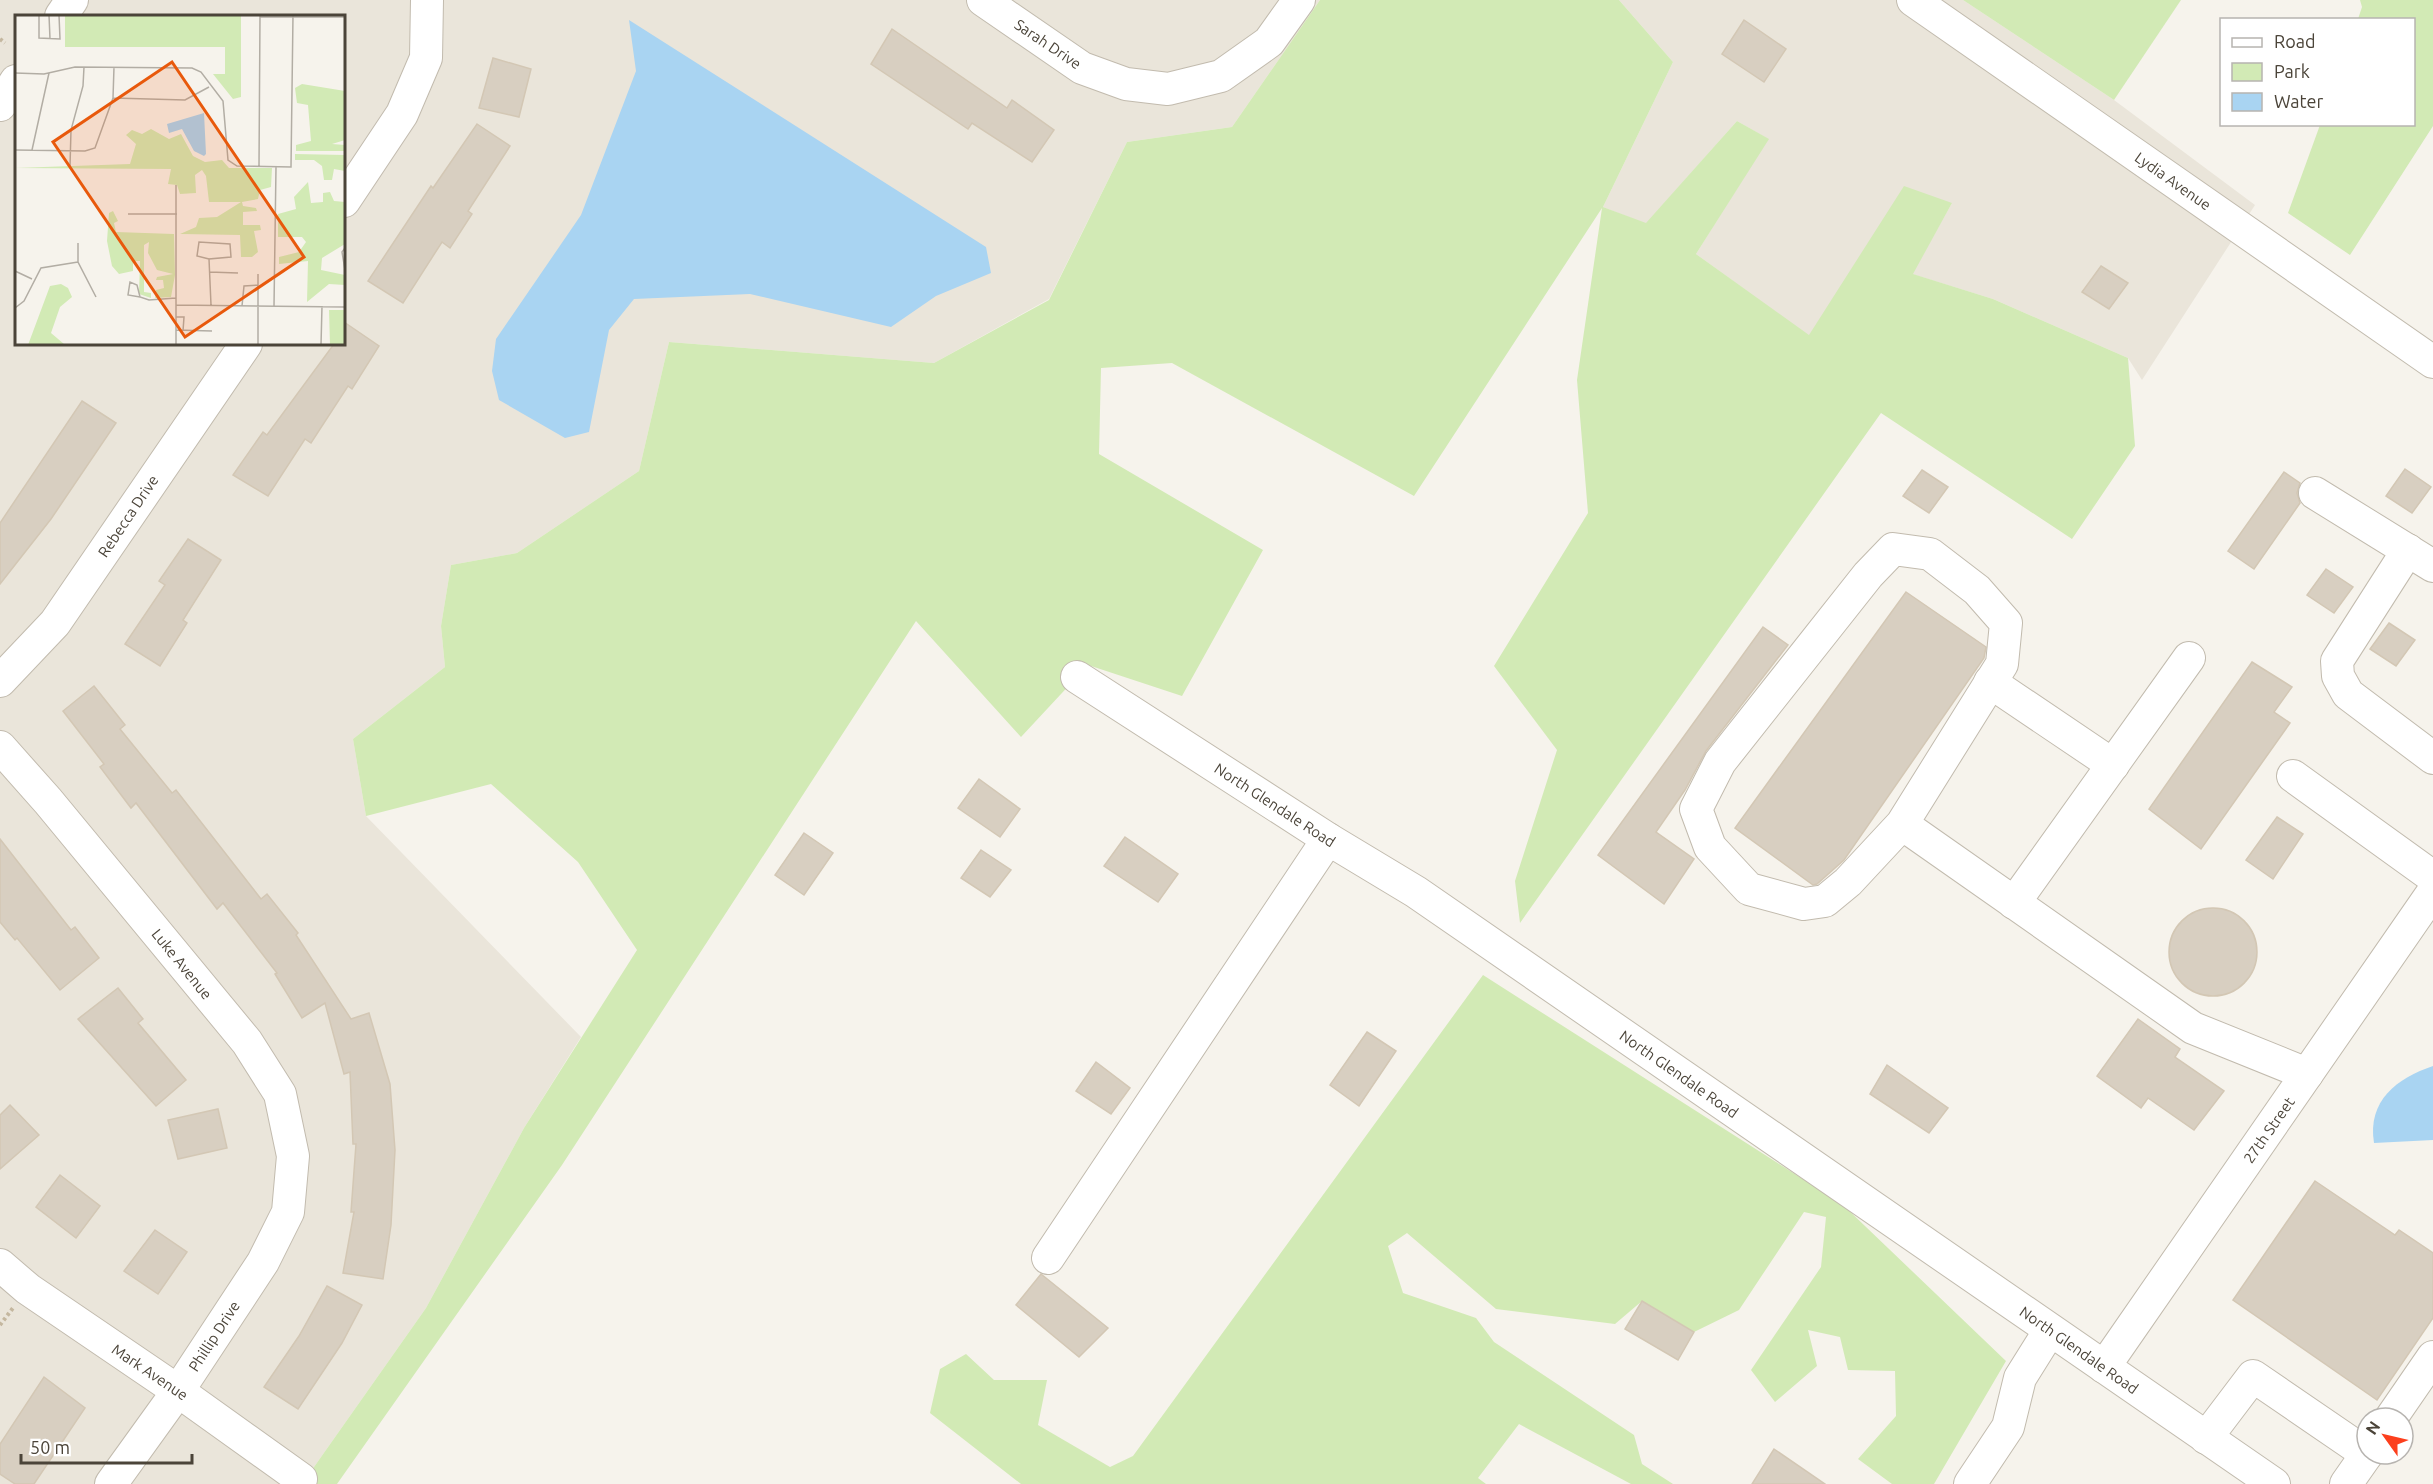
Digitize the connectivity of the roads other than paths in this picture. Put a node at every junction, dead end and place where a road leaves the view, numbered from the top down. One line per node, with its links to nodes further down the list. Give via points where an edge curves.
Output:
1 (72, 0): 6 (street)
2 (427, 0): 9 (street, via 426,58 402,114)
3 (983, 0): 4 (street, Sarah Drive, via 1082,68 1126,84 1168,88 1221,76 1269,42)
4 (1299, 0)
5 (1913, 0): 11 (street, Lydia Avenue)
6 (62, 15)
7 (15, 82): 8 (street)
8 (0, 105)
9 (345, 200)
10 (245, 345): 16 (street, Rebecca Drive, via 55,623)
11 (2433, 362)
12 (2315, 494): 13 (street)
13 (2421, 558): 19 (street, via 2337,661 2338,676 2348,694)
14 (2190, 658): 20 (street)
15 (1077, 677): 23 (street, North Glendale Road)
16 (0, 681)
17 (1990, 682): 20 (street); 22 (street); 22 (street, via 2002,664 2006,623 1977,590 1930,554 1893,549 1868,575 1720,762 1696,809 1710,847 1749,889 1804,904 1825,901)
18 (0, 747): 28 (street, Luke Avenue, via 247,1042 280,1094 293,1156)
19 (2433, 758)
20 (2113, 765): 26 (street)
21 (2293, 776): 24 (street)
22 (1902, 824): 26 (street)
23 (1328, 839): 29 (street); 31 (street, North Glendale Road, via 1416,892)
24 (2433, 877)
25 (2433, 892): 27 (street, 27th Street)
26 (2014, 903): 27 (street, via 2193,1028)
27 (2307, 1074): 33 (street, 27th Street)
28 (288, 1212): 34 (street, Phillip Drive, via 263,1262)
29 (1048, 1258)
30 (0, 1265): 34 (street, Mark Avenue, via 28,1289)
31 (2050, 1330): 33 (street, North Glendale Road); 41 (street, via 2020,1378 2008,1427)
32 (2433, 1357): 35 (street)
33 (2104, 1367): 36 (street, North Glendale Road)
34 (178, 1391): 39 (street, Mark Avenue); 40 (street, Phillip Drive)
35 (2399, 1406)
36 (2206, 1438): 37 (street, via 2253,1376); 42 (street, North Glendale Road)
37 (2355, 1446)
38 (2359, 1466): 43 (street)
39 (301, 1479)
40 (111, 1484)
41 (1970, 1484)
42 (2274, 1484)
43 (2346, 1484)

